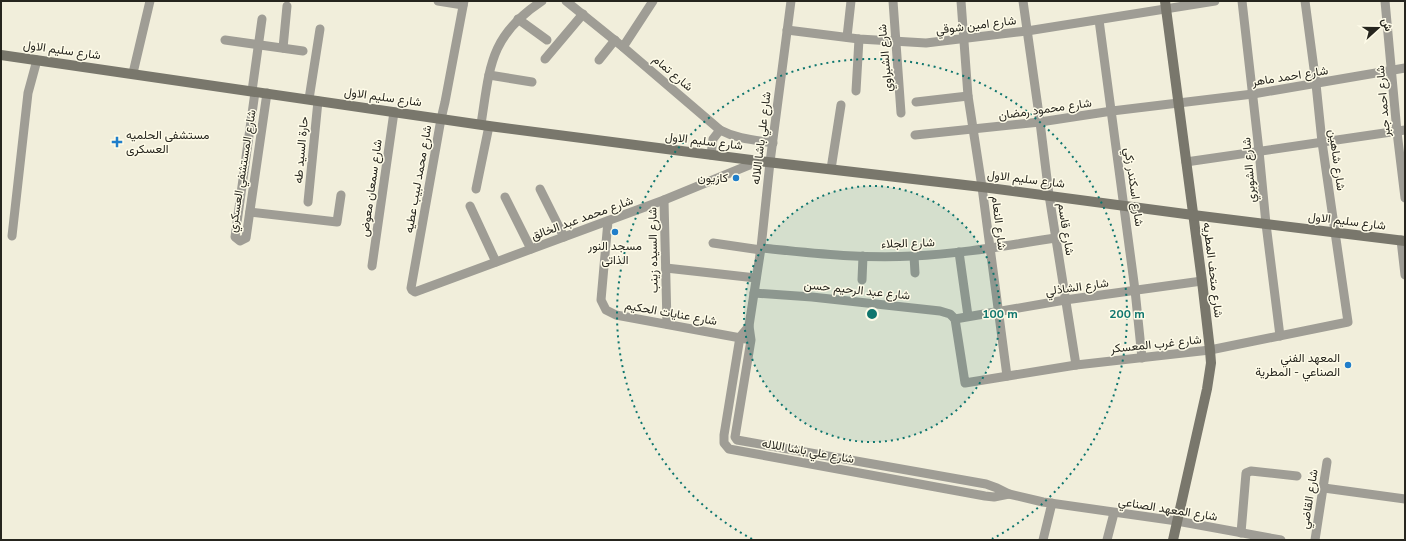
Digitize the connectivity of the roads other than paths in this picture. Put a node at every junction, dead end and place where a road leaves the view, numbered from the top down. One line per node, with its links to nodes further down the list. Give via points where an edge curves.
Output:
1 (150, 1): 42 (street)
2 (438, 1): 15 (street)
3 (542, 1): 20 (street)
4 (566, 1): 18 (street, شارع تمام)
5 (652, 1): 33 (street)
6 (791, 1): 23 (street, شارع علي باشا اللاله)
7 (851, 1): 25 (street)
8 (893, 1): 31 (street, شارع الشبراوي)
9 (961, 1): 27 (street, شارع النعام)
10 (1023, 1): 24 (street, شارع قاسم)
11 (1215, 1): 16 (street, شارع امين شوقي)
12 (1242, 1): 49 (street, شارع الشوبري)
13 (1305, 1): 45 (street, شارع شاهين)
14 (1385, 1): 41 (street, شارع احمد جبر)
15 (464, 3): 58 (street, شارع محمد لبيب عطيه)
16 (1165, 5): 21 (street, شارع امين شوقي); 53 (street, شارع متحف المطريه)
17 (287, 6): 34 (street)
18 (583, 14): 30 (street, شارع تمام); 37 (street)
19 (262, 19): 32 (street)
20 (518, 19): 29 (street); 43 (street, via 506,32 498,47)
21 (1099, 20): 24 (street, شارع امين شوقي); 55 (street, شارع اسكندر زكي)
22 (320, 29): 51 (street, حارة السيد طه)
23 (787, 30): 25 (street, شارع امين شوقي); 66 (street, شارع علي باشا اللاله)
24 (1027, 31): 27 (street, شارع امين شوقي); 59 (street, شارع قاسم)
25 (847, 37): 26 (street, شارع امين شوقي)
26 (859, 39): 31 (street, شارع امين شوقي); 46 (street)
27 (963, 39): 31 (street, شارع امين شوقي, via 926,43); 50 (street, شارع النعام)
28 (225, 40): 32 (street)
29 (547, 40)
30 (615, 40): 33 (street, شارع تمام); 39 (street)
31 (896, 42): 57 (street, شارع الشبراوي)
32 (258, 45): 34 (street); 47 (street)
33 (623, 47): 61 (street, شارع تمام)
34 (283, 48): 35 (street)
35 (303, 51)
36 (1, 55): 38 (street, شارع سليم الاول)
37 (545, 59)
38 (37, 60): 42 (street, شارع سليم الاول); 89 (street, via 28,93)
39 (599, 60)
40 (1405, 68): 41 (street, شارع احمد ماهر)
41 (1392, 71): 45 (street, شارع احمد ماهر); 63 (street, شارع احمد جبر)
42 (133, 74): 47 (street, شارع سليم الاول)
43 (489, 75): 44 (street); 60 (street)
44 (532, 82)
45 (1316, 84): 49 (street, شارع احمد ماهر); 65 (street, شارع شاهين)
46 (856, 91)
47 (253, 92): 48 (street, شارع سليم الاول); 84 (street, شارع المستشفي العسكري, via 235,237 237,240 246,238)
48 (267, 93): 51 (street, شارع سليم الاول); 84 (street, شارع المستشفي العسكري)
49 (1253, 94): 53 (street, شارع احمد ماهر); 67 (street, شارع الشوبري)
50 (968, 96): 52 (street); 62 (street, شارع النعام)
51 (313, 100): 56 (street, شارع سليم الاول); 81 (street, حارة السيد طه)
52 (916, 102)
53 (1179, 103): 55 (street, شارع محمود رمضان); 71 (street, شارع متحف المطريه)
54 (841, 105): 72 (street)
55 (1112, 111): 59 (street, شارع محمود رمضان); 83 (street, شارع اسكندر زكي)
56 (394, 112): 58 (street, شارع سليم الاول); 101 (street, شارع سمعان معوض)
57 (902, 113)
58 (441, 119): 60 (street, شارع سليم الاول); 108 (street, شارع محمد لبيب عطيه)
59 (1040, 122): 62 (street, شارع محمود رمضان); 77 (street, شارع قاسم)
60 (485, 125): 68 (street, شارع سليم الاول); 74 (street)
61 (720, 130): 66 (street, شارع تمام, via 741,139); 68 (street, via 713,139)
62 (973, 130): 64 (street, شارع محمود رمضان); 73 (street, شارع النعام)
63 (1401, 131): 65 (street); 79 (street, شارع احمد جبر)
64 (915, 135)
65 (1322, 142): 67 (street); 88 (street, شارع شاهين)
66 (773, 143): 70 (street, شارع علي باشا اللاله)
67 (1259, 151): 71 (street); 87 (street, شارع الشوبري)
68 (711, 154): 69 (street, شارع سليم الاول)
69 (759, 161): 70 (street, شارع سليم الاول); 80 (street, شارع محمد عبد الخالق)
70 (770, 162): 72 (street, شارع سليم الاول); 96 (street, شارع علي باشا اللاله)
71 (1186, 162): 85 (street, شارع متحف المطريه)
72 (831, 169): 73 (street, شارع سليم الاول)
73 (982, 187): 77 (street, شارع سليم الاول); 94 (street, شارع النعام)
74 (476, 189)
75 (540, 190): 90 (street)
76 (341, 195): 84 (street, via 337,222)
77 (1049, 196): 83 (street, شارع سليم الاول); 91 (street, شارع قاسم)
78 (505, 197): 95 (street)
79 (1405, 198)
80 (664, 200): 86 (street, شارع محمد عبد الخالق); 102 (street, شارع السيده زينب)
81 (308, 202)
82 (470, 206): 100 (street)
83 (1124, 206): 85 (street, شارع سليم الاول); 109 (street, شارع اسكندر زكي)
84 (250, 212)
85 (1193, 215): 87 (street, شارع سليم الاول); 107 (street, شارع متحف المطريه)
86 (608, 221): 90 (street, شارع محمد عبد الخالق); 116 (street, شارع عنايات الحكيم, via 601,300 603,306 616,315)
87 (1266, 224): 88 (street, شارع سليم الاول); 118 (street, شارع الشوبري)
88 (1335, 233): 92 (street, شارع سليم الاول); 115 (street, شارع شاهين)
89 (12, 236)
90 (564, 237): 95 (street, شارع محمد عبد الخالق)
91 (1056, 238): 94 (street, شارع الجلاء); 111 (street, شارع قاسم)
92 (1403, 240): 104 (street)
93 (713, 243): 96 (street, شارع الجلاء)
94 (990, 248): 97 (street, شارع الجلاء); 112 (street, شارع النعام)
95 (531, 249): 100 (street, شارع محمد عبد الخالق)
96 (761, 249): 98 (street, شارع الجلاء); 105 (street, شارع علي باشا اللاله)
97 (959, 252): 99 (street, شارع الجلاء); 113 (street)
98 (863, 256): 99 (street, شارع الجلاء); 106 (street)
99 (914, 256): 103 (street)
100 (496, 262): 108 (street, شارع محمد عبد الخالق, via 415,292)
101 (372, 266)
102 (666, 268): 105 (street); 116 (street, شارع السيده زينب)
103 (915, 273)
104 (1405, 275)
105 (756, 278): 110 (street, شارع علي باشا اللاله)
106 (862, 280)
107 (1202, 281): 109 (street, شارع الشاذلي); 121 (street, شارع متحف المطريه)
108 (412, 290)
109 (1135, 290): 111 (street, شارع الشاذلي); 122 (street, شارع اسكندر زكي)
110 (754, 293): 114 (street, شارع عبد الرحيم حسن, via 940,311 950,314); 117 (street, شارع علي باشا اللاله)
111 (1066, 300): 112 (street, شارع الشاذلي); 123 (street, شارع قاسم)
112 (998, 311): 113 (street, شارع الشاذلي); 124 (street, شارع النعام)
113 (968, 316): 114 (street, شارع الشاذلي)
114 (955, 319): 124 (street, شارع غرب المعسكر, via 965,383)
115 (1348, 322): 118 (street, شارع غرب المعسكر)
116 (667, 324): 119 (street, شارع عنايات الحكيم)
117 (748, 326): 119 (street, شارع علي باشا اللاله); 120 (street, شارع علي باشا اللاله)
118 (1280, 336): 121 (street, شارع غرب المعسكر)
119 (740, 337): 120 (street, شارع عنايات الحكيم); 125 (street, شارع علي باشا اللاله)
120 (751, 340): 126 (street, شارع علي باشا اللاله)
121 (1210, 350): 122 (street, شارع غرب المعسكر); 134 (street, شارع متحف المطريه, via 1207,389)
122 (1142, 358): 123 (street, شارع غرب المعسكر)
123 (1076, 365): 124 (street, شارع غرب المعسكر)
124 (1007, 376)
125 (732, 387): 126 (street); 130 (street, شارع علي باشا اللاله, via 724,435 724,443 729,449 985,496)
126 (743, 389): 130 (street, شارع علي باشا اللاله, via 736,437 738,442 986,484)
127 (1327, 462): 129 (street, شارع القاضي)
128 (1297, 476): 135 (street, via 1251,471 1246,473)
129 (1324, 488): 131 (street); 140 (street, شارع القاضي)
130 (1009, 494): 132 (street, شارع علي باشا اللاله)
131 (1405, 499)
132 (1052, 503): 133 (street, شارع المعهد الصناعي); 136 (street)
133 (1114, 512): 134 (street, شارع المعهد الصناعي); 137 (street)
134 (1177, 521): 135 (street, شارع المعهد الصناعي); 138 (street, شارع متحف المطريه)
135 (1237, 535): 139 (street, شارع المعهد الصناعي)
136 (1044, 540)
137 (1107, 540)
138 (1173, 540)
139 (1281, 540)
140 (1315, 540)

